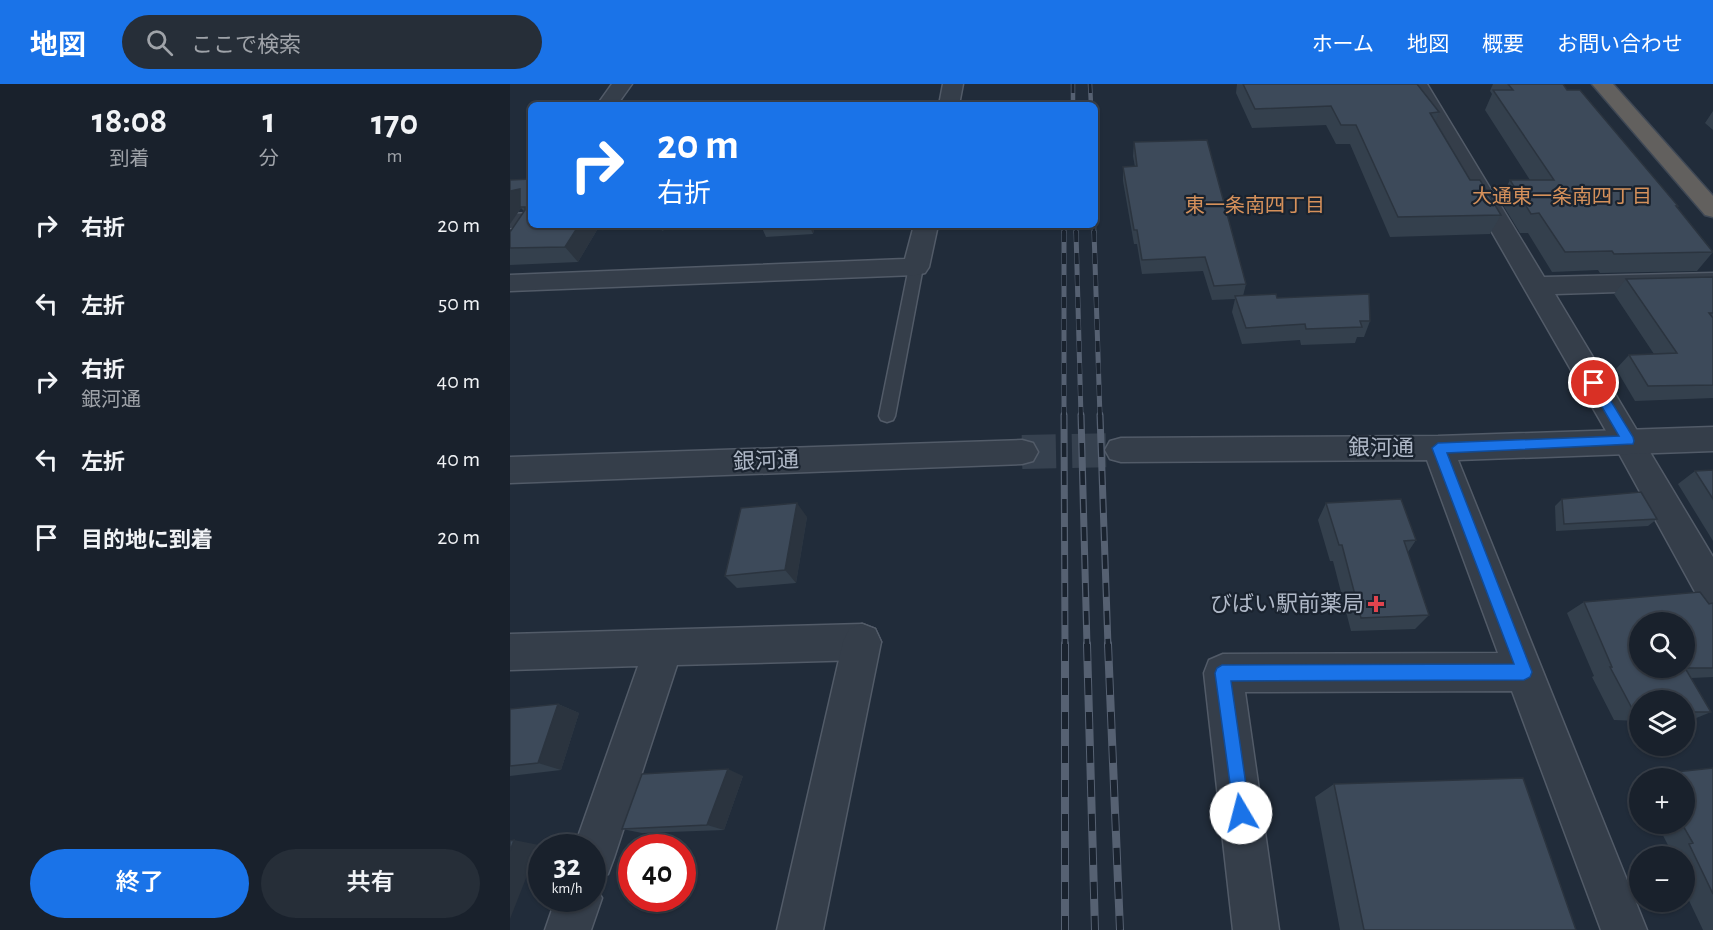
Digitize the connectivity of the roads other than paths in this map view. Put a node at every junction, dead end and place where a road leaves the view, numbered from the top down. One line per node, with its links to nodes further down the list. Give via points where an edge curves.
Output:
1 (622, 84): 5 (street)
2 (952, 84): 6 (street)
3 (1417, 84): 14 (street)
4 (1602, 84): 7 (highway)
5 (609, 102)
6 (949, 102)
7 (1713, 210)
8 (525, 219): 10 (street)
9 (925, 228): 11 (street)
10 (510, 246)
11 (916, 267): 13 (street); 15 (lane)
12 (1713, 281): 14 (street)
13 (510, 283)
14 (1537, 286): 17 (street)
15 (887, 416)
16 (1713, 439): 17 (street, 銀河通)
17 (1628, 441): 18 (street, 銀河通); 22 (street)
18 (1438, 448): 19 (street, 銀河通); 25 (street)
19 (1121, 450)
20 (1022, 452): 21 (street, 銀河通)
21 (510, 470)
22 (1713, 590)
23 (664, 646): 24 (street); 26 (street); 29 (street, via 862,642)
24 (510, 652)
25 (1524, 672): 30 (street, via 1222,673); 31 (street)
26 (600, 834)
27 (574, 912): 28 (street)
28 (568, 930)
29 (800, 930)
30 (1257, 930)
31 (1624, 930)

